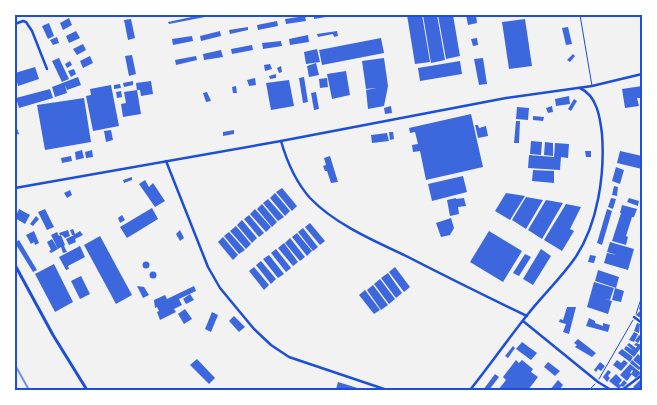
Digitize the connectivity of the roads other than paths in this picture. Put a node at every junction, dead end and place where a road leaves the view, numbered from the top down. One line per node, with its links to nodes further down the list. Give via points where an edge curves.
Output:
1 (580, 15): 5 (lane)
2 (15, 24): 3 (street, via 26,22)
3 (47, 69)
4 (642, 74): 5 (street)
5 (592, 86): 6 (street)
6 (579, 87): 7 (street); 11 (street, via 586,91 598,112 603,152 600,192 589,230 575,258)
7 (280, 141): 8 (street); 11 (street, via 297,181 325,210 367,237)
8 (166, 162): 9 (street); 17 (street, via 208,267 220,288 254,329 289,357)
9 (15, 188)
10 (15, 265): 16 (street, via 53,336)
11 (527, 316): 13 (street)
12 (634, 317): 14 (street)
13 (523, 321): 18 (street); 19 (street)
14 (642, 323)
15 (642, 375): 20 (street)
16 (87, 390)
17 (387, 390)
18 (470, 390)
19 (611, 390)
20 (622, 390)

